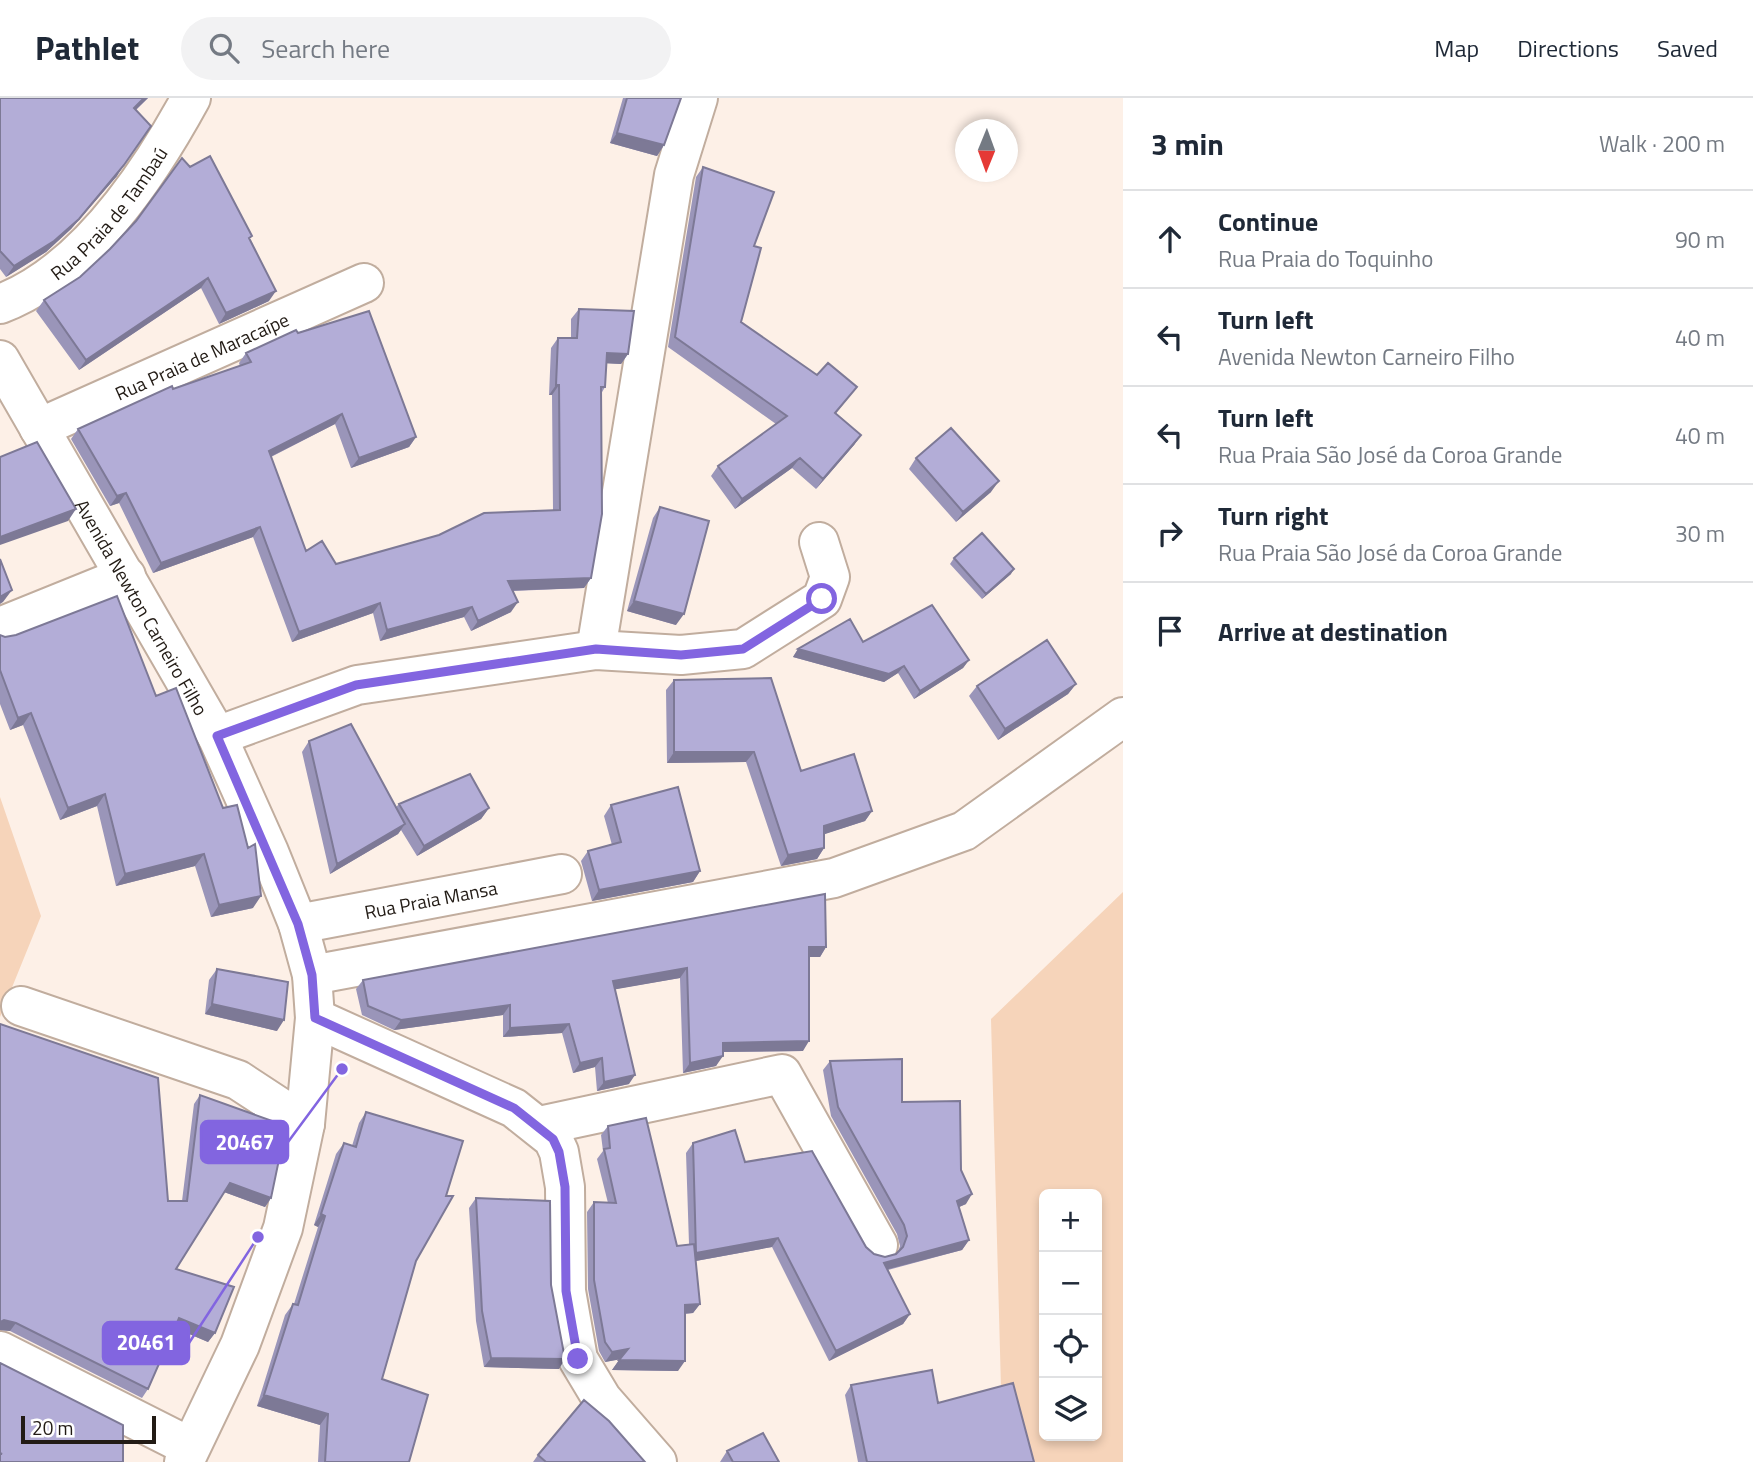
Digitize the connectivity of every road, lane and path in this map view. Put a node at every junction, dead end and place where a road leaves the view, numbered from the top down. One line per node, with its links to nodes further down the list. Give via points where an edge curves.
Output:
1 (191, 98): 4 (street, Rua Praia de Tambaú, via 168,141 125,200 67,265 23,295)
2 (698, 98): 10 (street, via 674,174)
3 (364, 283): 6 (street, Rua Praia de Maracaípe)
4 (0, 304)
5 (0, 360): 6 (street, Avenida Newton Carneiro Filho)
6 (39, 428): 8 (street, Avenida Newton Carneiro Filho)
7 (819, 542): 10 (street, via 830,577 822,599 743,649 681,655)
8 (126, 576): 9 (street); 12 (street, Avenida Newton Carneiro Filho)
9 (0, 627)
10 (596, 649): 12 (street, via 356,685)
11 (1123, 717): 15 (street, via 964,831 834,878)
12 (217, 736): 14 (street, Avenida Newton Carneiro Filho)
13 (562, 874): 14 (street, Rua Praia Mansa)
14 (298, 924): 15 (street, Avenida Newton Carneiro Filho)
15 (312, 975): 17 (street, Avenida Newton Carneiro Filho)
16 (21, 1006): 18 (street, via 238,1080)
17 (315, 1018): 18 (street, Avenida Newton Carneiro Filho); 19 (street, via 514,1108)
18 (305, 1124): 22 (street, Avenida Newton Carneiro Filho, via 283,1228 240,1345)
19 (539, 1126): 20 (street, via 782,1074); 23 (street, via 553,1139 563,1175 566,1291 578,1359 602,1399)
20 (878, 1245)
21 (0, 1351): 22 (street)
22 (187, 1455)
23 (657, 1462)

